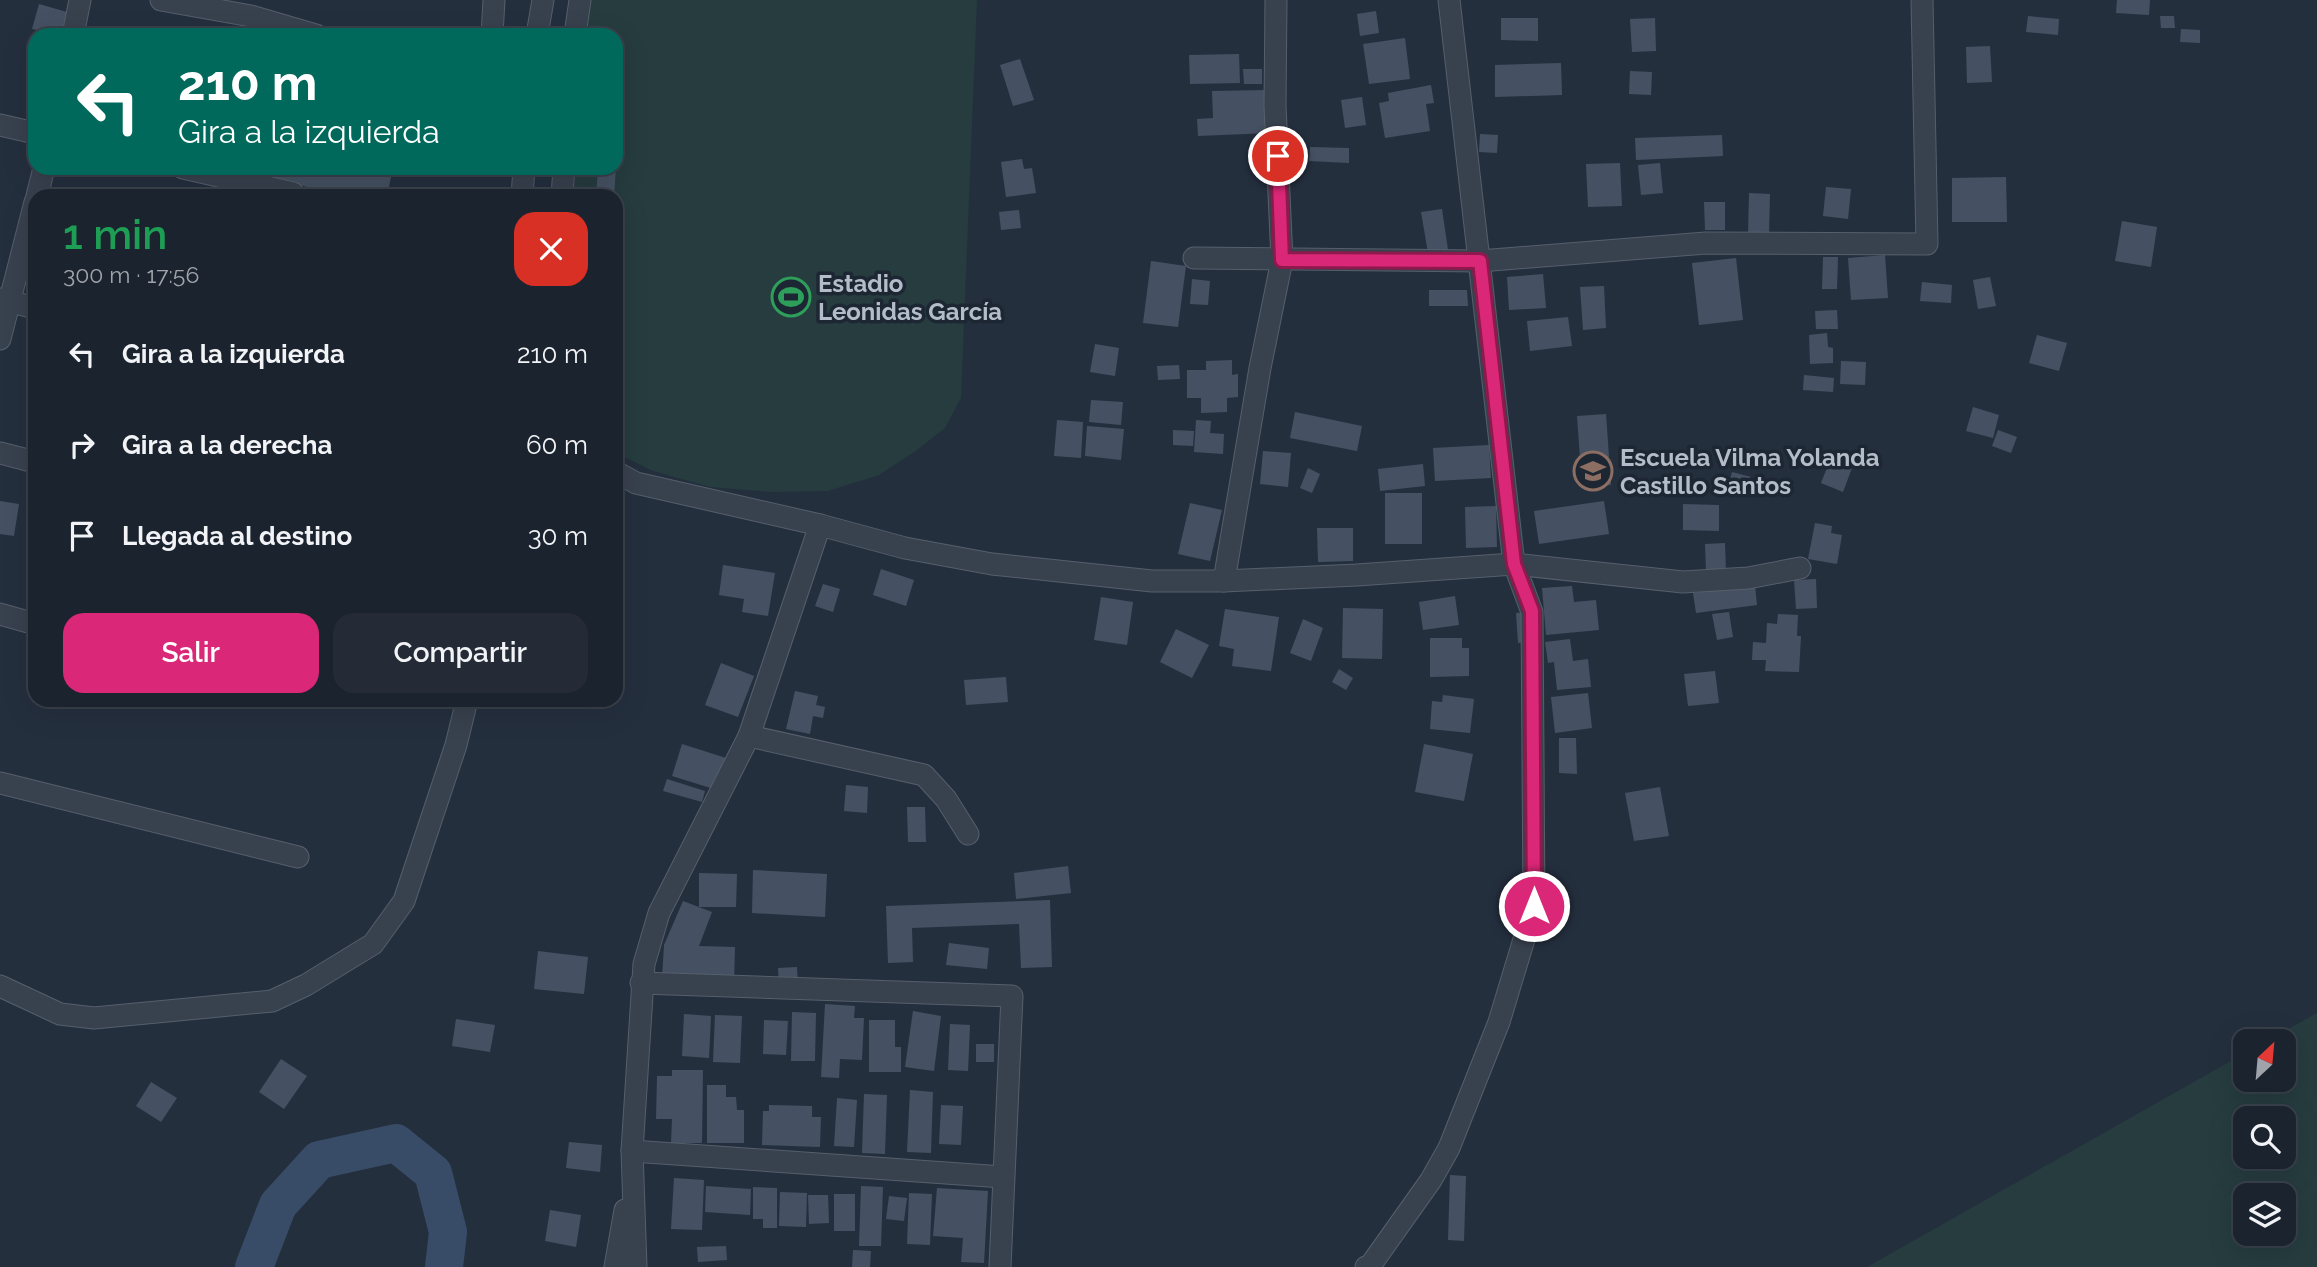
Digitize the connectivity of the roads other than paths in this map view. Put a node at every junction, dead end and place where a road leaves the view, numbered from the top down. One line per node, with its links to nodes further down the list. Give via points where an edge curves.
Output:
1 (80, 0): 9 (street)
2 (161, 0): 10 (street)
3 (494, 0): 11 (street)
4 (543, 0): 12 (street)
5 (580, 0): 13 (street)
6 (1276, 0): 20 (street)
7 (1449, 0): 21 (street)
8 (1922, 0): 21 (street, via 1927,244 1706,243)
9 (74, 28)
10 (292, 28)
11 (492, 28)
12 (538, 28)
13 (576, 28)
14 (0, 125): 15 (street)
15 (28, 131)
16 (214, 175): 17 (street)
17 (275, 189)
18 (28, 225): 22 (street)
19 (1194, 258): 20 (street)
20 (1282, 260): 21 (street); 31 (street)
21 (1480, 261): 29 (street)
22 (5, 300): 23 (street); 24 (street)
23 (28, 306)
24 (0, 339)
25 (0, 453): 26 (street)
26 (28, 459)
27 (623, 476): 28 (street, via 636,483)
28 (820, 525): 31 (street, via 905,548 992,564 1152,581); 35 (street)
29 (1514, 564): 30 (street, via 1683,583); 31 (street); 47 (street, via 1532,611 1534,906 1499,1022 1449,1148)
30 (1800, 568)
31 (1224, 580)
32 (0, 614): 33 (street)
33 (28, 622)
34 (465, 707): 40 (street, via 404,901 373,944 306,985 272,1001 94,1018 60,1014)
35 (749, 736): 37 (street, via 924,775); 39 (street, via 659,913)
36 (0, 783): 38 (street)
37 (968, 834)
38 (298, 857)
39 (641, 983): 41 (street); 43 (street, via 1012,996)
40 (0, 985)
41 (632, 1151): 42 (street); 43 (street)
42 (632, 1173): 44 (street); 45 (street)
43 (1003, 1177): 46 (street)
44 (615, 1267)
45 (636, 1267)
46 (1000, 1267)
47 (1367, 1267)

